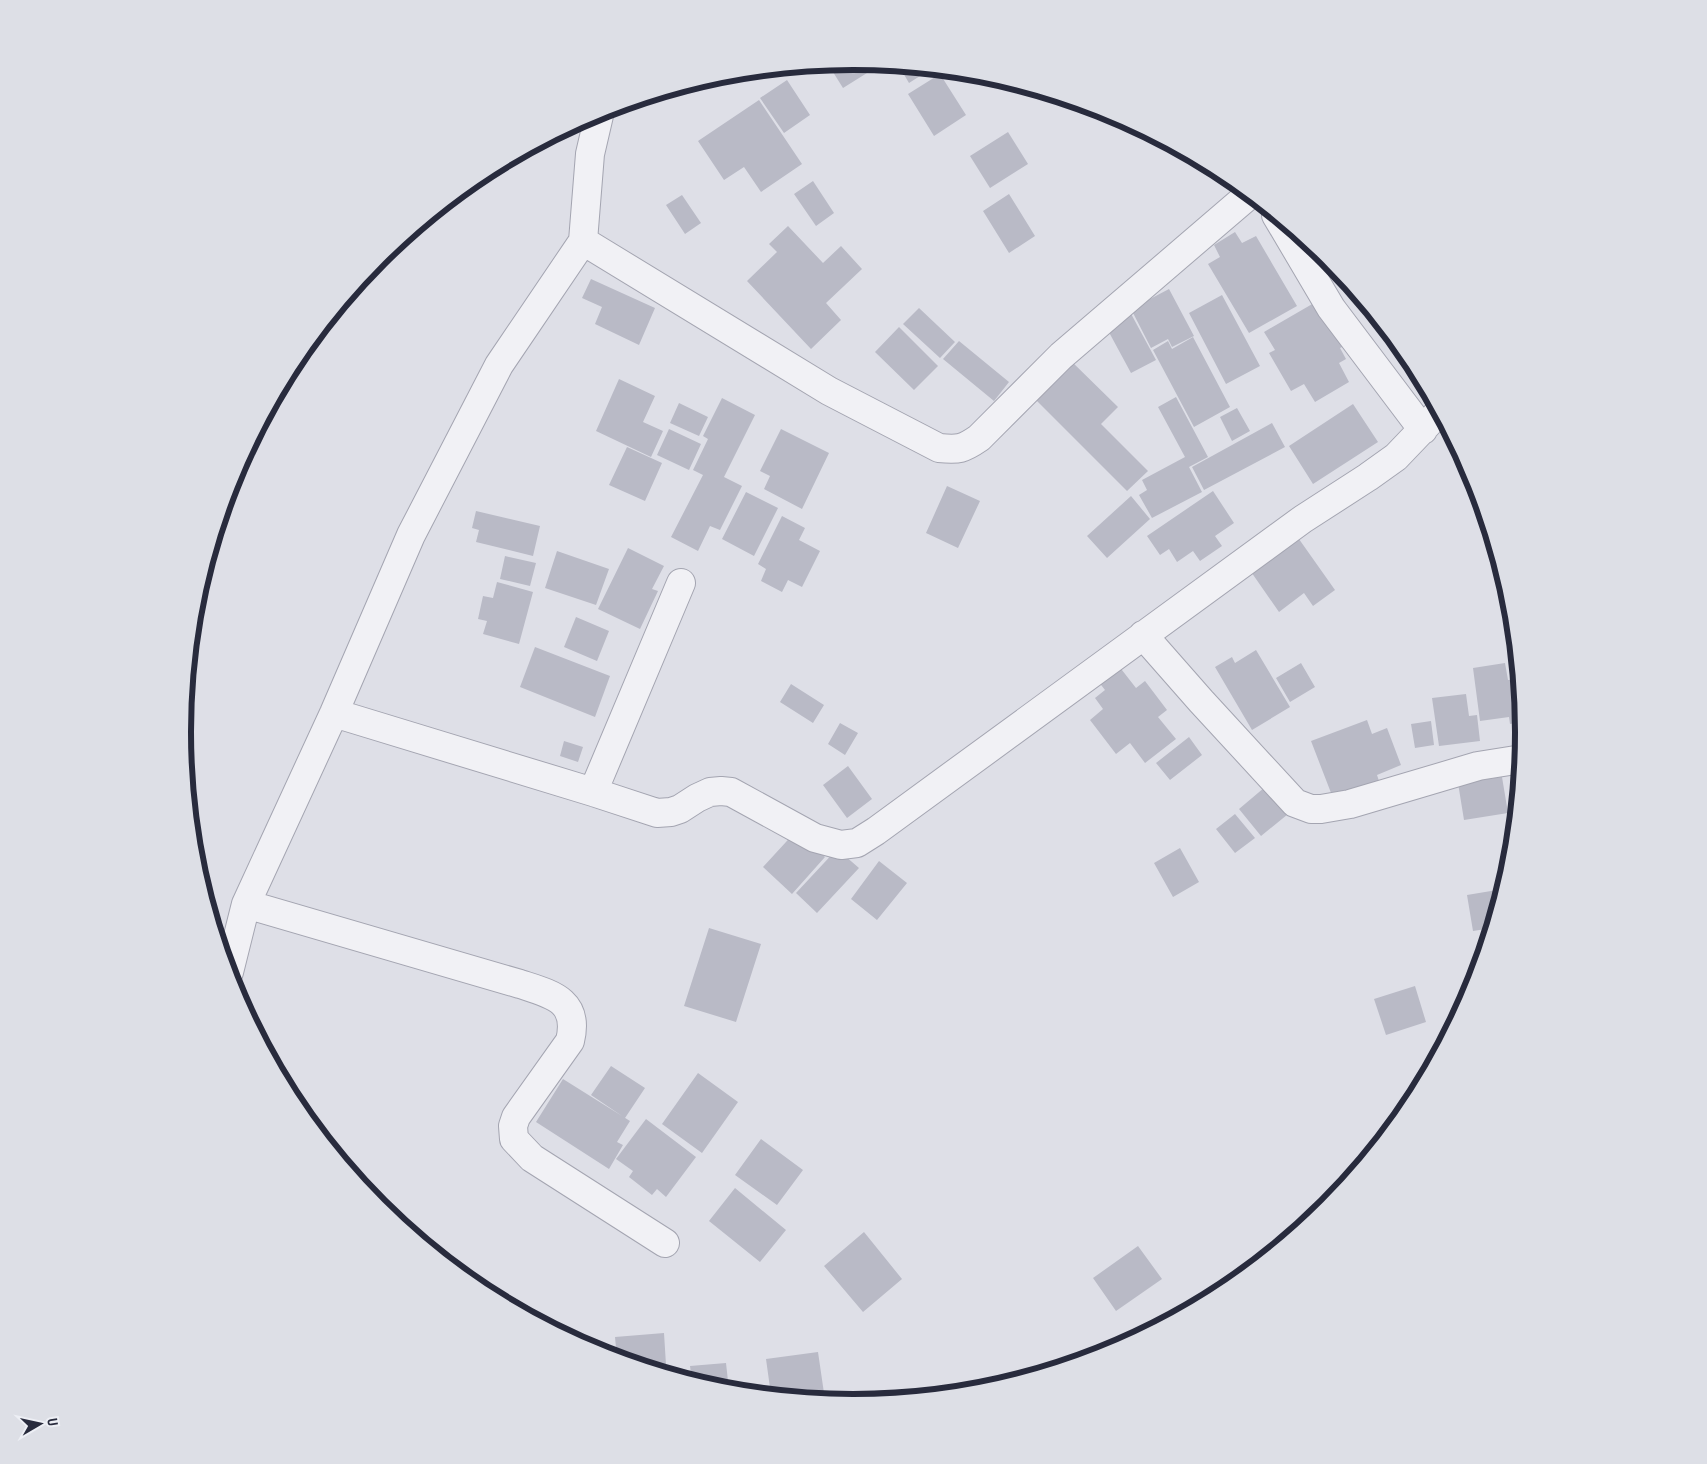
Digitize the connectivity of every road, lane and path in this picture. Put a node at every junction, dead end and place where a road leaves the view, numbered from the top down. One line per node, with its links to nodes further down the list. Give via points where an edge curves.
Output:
1 (598, 121): 4 (street, via 590,154)
2 (1245, 198): 4 (street, via 1061,356 980,438 957,450 938,448 829,391)
3 (1285, 230): 5 (street, via 1331,308)
4 (583, 241): 8 (street, via 499,365 411,535)
5 (1431, 421): 7 (street, via 1396,457 1303,519)
6 (681, 583): 10 (street)
7 (1143, 635): 9 (street, via 1201,702 1295,803 1304,808 1350,804 1478,766); 10 (street, via 856,843 841,845 815,838 731,792 710,792 680,809 664,813)
8 (334, 713): 10 (street); 11 (street)
9 (1515, 760)
10 (593, 792)
11 (246, 904): 12 (street); 13 (street, via 520,984 551,994 564,1003 572,1021 570,1041 516,1117 514,1139 532,1158)
12 (232, 959)
13 (665, 1242)

